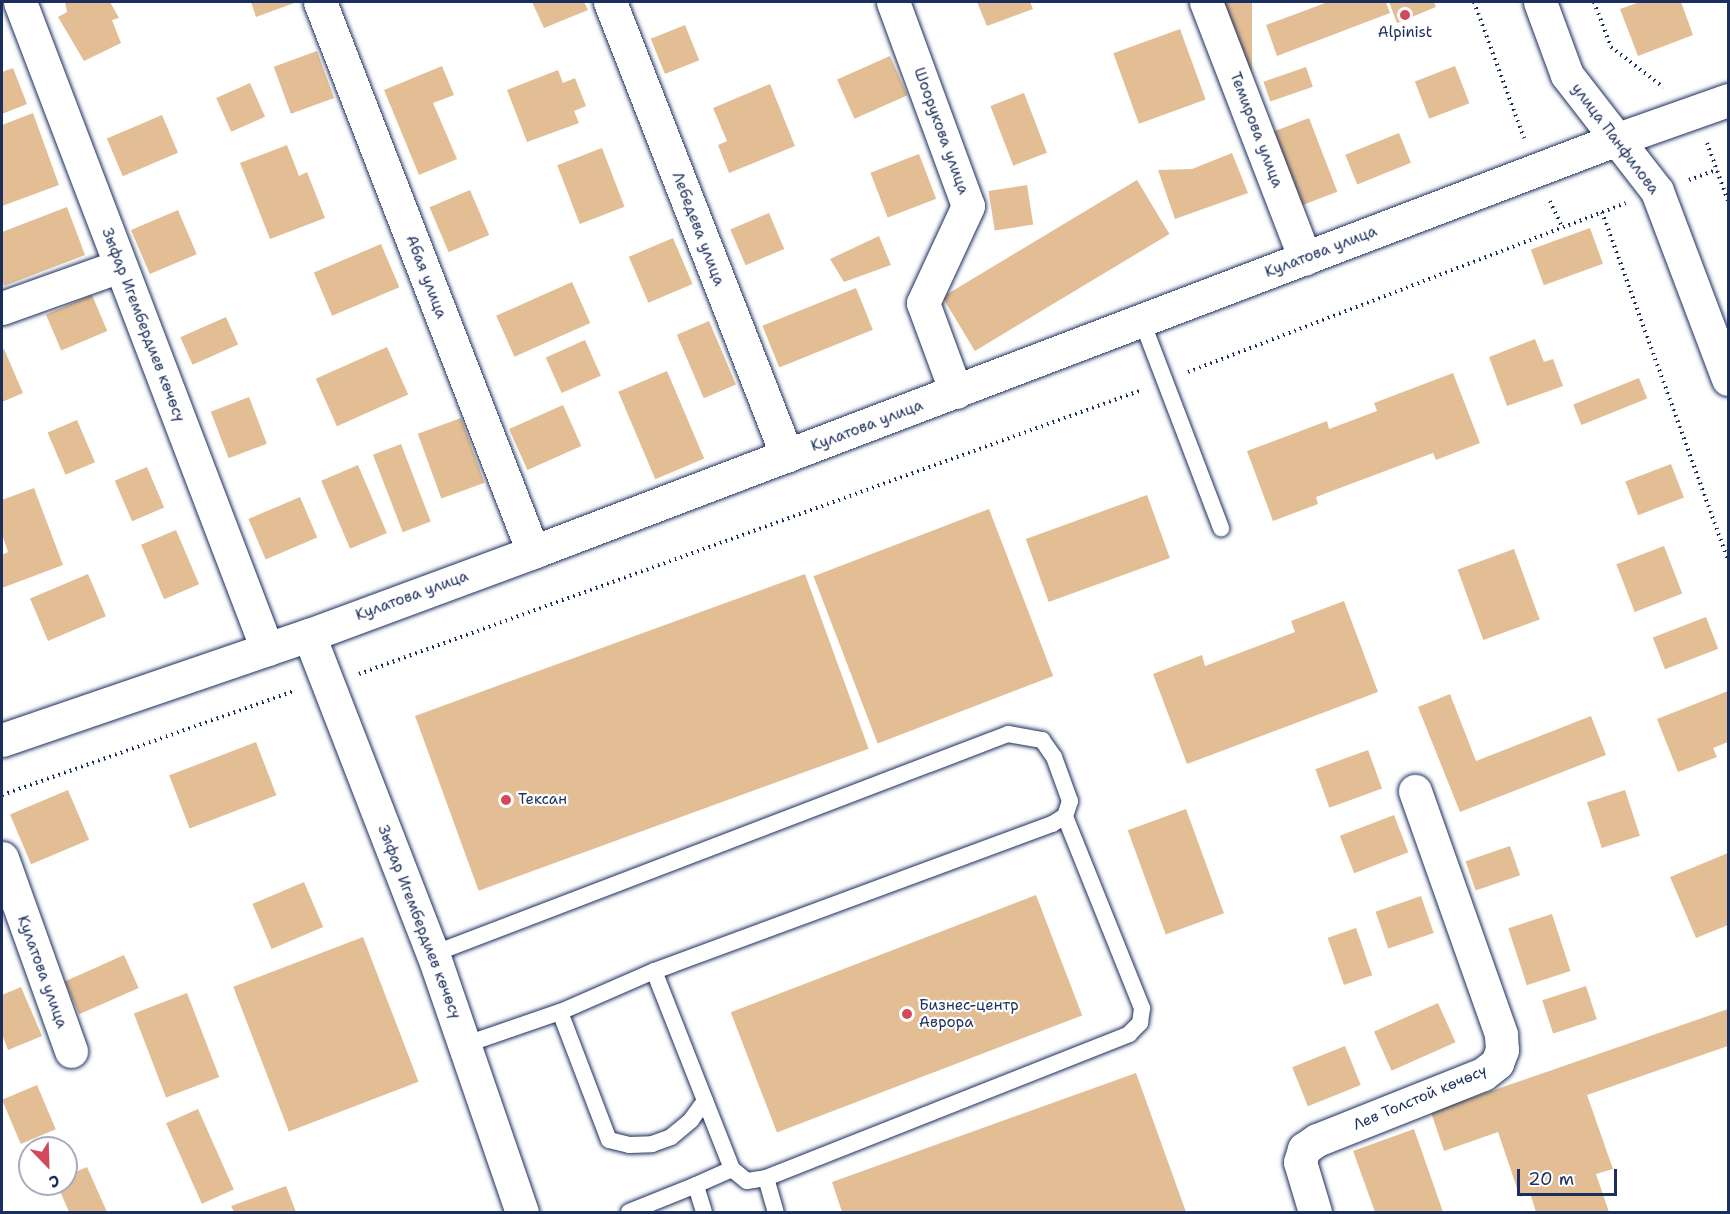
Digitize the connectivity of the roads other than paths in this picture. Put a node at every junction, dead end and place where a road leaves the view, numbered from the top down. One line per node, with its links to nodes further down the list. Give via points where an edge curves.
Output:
1 (20, 2): 10 (street, Зыфар Игембердиев көчөсү)
2 (320, 2): 17 (street, Абая улица)
3 (610, 2): 15 (street, Лебедева улица)
4 (893, 2): 14 (street, Шоорукова улица, via 968,206 922,303)
5 (1206, 2): 9 (street, Темирова улица)
6 (1540, 2): 8 (street, улица Панфилова, via 1567,75)
7 (1728, 100): 8 (street, Кулатова улица)
8 (1615, 140): 9 (street, Кулатова улица); 13 (street, улица Панфилова, via 1657,191)
9 (1305, 259): 12 (street, Кулатова улица)
10 (120, 266): 11 (street); 19 (street, Зыфар Игембердиев көчөсү)
11 (2, 308)
12 (1142, 321): 14 (street, Кулатова улица); 16 (lane)
13 (1728, 379)
14 (956, 392): 15 (street, Кулатова улица)
15 (787, 456): 17 (street, Кулатова улица)
16 (1221, 528)
17 (532, 552): 18 (street, Кулатова улица)
18 (309, 635): 19 (street, Кулатова улица); 24 (street, Зыфар Игембердиев көчөсү)
19 (267, 649): 20 (street, Кулатова улица)
20 (2, 740)
21 (1415, 791): 37 (street, Лев Толстой көчөсү, via 1501,1034 1502,1050 1497,1063 1482,1074 1317,1140 1304,1149 1300,1162)
22 (1065, 816): 24 (lane, via 1070,801 1054,757 1042,740 1008,734); 25 (lane); 31 (lane, via 1142,1008 1140,1023 1128,1034)
23 (2, 858): 28 (street, Кулатова улица)
24 (433, 954): 27 (street, Зыфар Игембердиев көчөсү)
25 (654, 971): 26 (lane); 29 (lane)
26 (560, 1012): 27 (lane); 29 (lane, via 609,1140 629,1145 652,1144 671,1137)
27 (464, 1044): 33 (street, Зыфар Игембердиев көчөсү)
28 (71, 1052)
29 (705, 1101): 30 (lane)
30 (732, 1169): 31 (lane, via 747,1181); 32 (lane)
31 (766, 1178): 36 (lane)
32 (696, 1185): 34 (lane); 35 (lane)
33 (522, 1212)
34 (629, 1212)
35 (704, 1212)
36 (776, 1212)
37 (1315, 1212)

